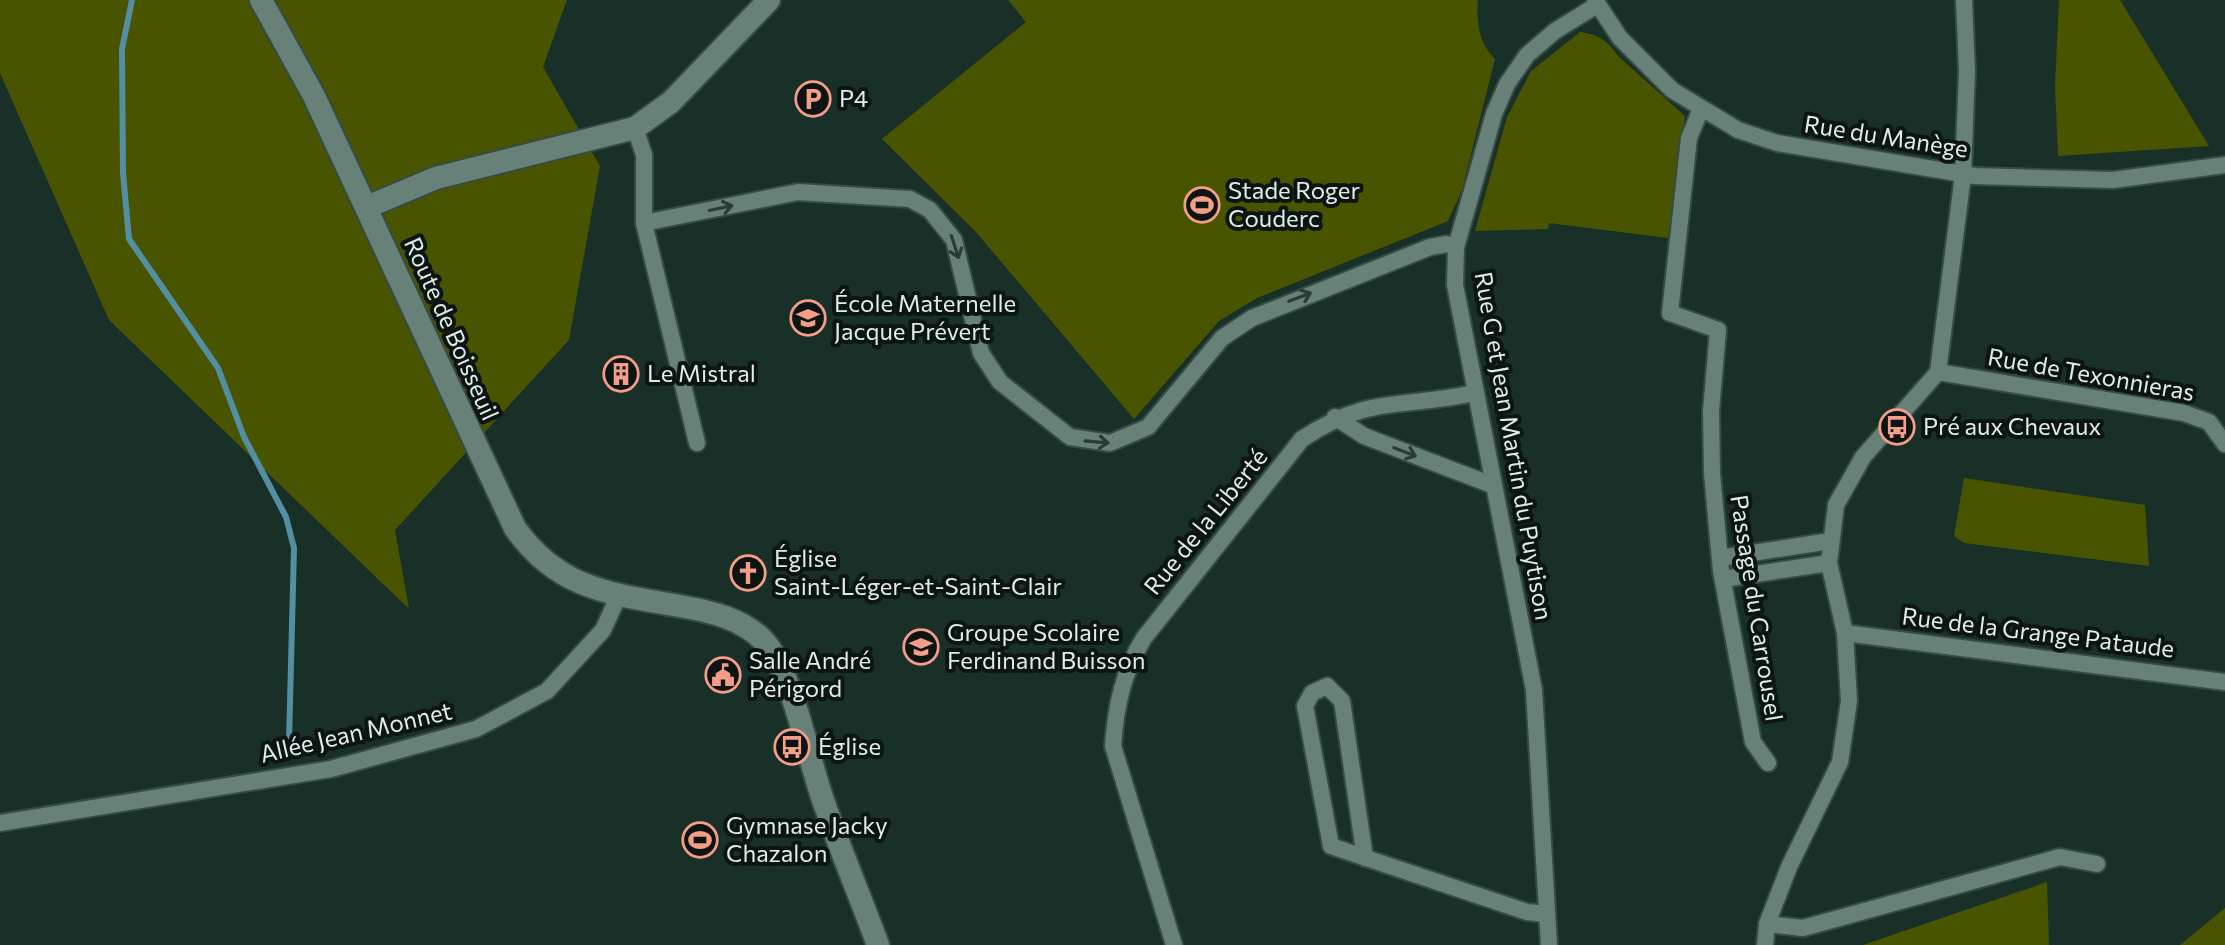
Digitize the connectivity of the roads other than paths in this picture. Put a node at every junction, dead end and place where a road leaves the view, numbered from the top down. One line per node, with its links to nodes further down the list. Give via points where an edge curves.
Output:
1 (261, 0): 9 (main road, Route de Boisseuil)
2 (769, 0): 6 (main road, via 671,102)
3 (1964, 0): 8 (street)
4 (1596, 2): 5 (street, Rue du Manège, via 1647,67); 11 (street, Rue G et Jean Martin du Puytison, via 1518,63 1496,108)
5 (1701, 109): 8 (street, Rue du Manège, via 1738,130 1777,143); 19 (street, Passage du Carrousel, via 1689,138 1670,313 1718,330 1711,411)
6 (635, 128): 9 (main road, via 436,178); 10 (street, via 644,155)
7 (2225, 165): 8 (street, Rue du Manège, via 2113,180)
8 (1963, 175): 12 (street)
9 (367, 207): 22 (main road, Route de Boisseuil, via 515,528 533,553 558,573)
10 (644, 223): 11 (street, one-way to 11, via 798,192 910,199 930,210 954,240 981,353 1000,382 1070,437 1110,443 1148,427 1222,338 1252,318 1430,247); 15 (street)
11 (1456, 247): 13 (street, Rue G et Jean Martin du Puytison, via 1455,285)
12 (1938, 372): 16 (street, Rue de Texonnieras, via 2184,413 2209,422); 18 (street, via 1863,457 1836,505)
13 (1474, 393): 14 (street, Rue de la Liberté, via 1372,405); 17 (street, Rue G et Jean Martin du Puytison)
14 (1335, 417): 17 (street, one-way to 17, via 1364,436); 32 (street, Rue de la Liberté, via 1302,439 1144,638 1121,684 1113,746)
15 (697, 443)
16 (2225, 444)
17 (1492, 485): 29 (street, Rue G et Jean Martin du Puytison, via 1534,690)
18 (1830, 541): 19 (street); 20 (street)
19 (1720, 558): 21 (street, Passage du Carrousel)
20 (1829, 563): 21 (street); 23 (street)
21 (1723, 579): 25 (street, Passage du Carrousel, via 1753,742)
22 (619, 595): 26 (street, Allée Jean Monnet, via 603,630 547,691 476,729 331,769); 31 (main road, Route de Boisseuil, via 717,614 745,625 776,658)
23 (1845, 633): 24 (street, Rue de la Grange Pataude); 30 (street, via 1849,701 1840,762)
24 (2225, 682)
25 (1768, 763)
26 (0, 823)
27 (1365, 858): 27 (street, via 1331,846 1305,706 1312,693 1327,686 1342,701); 29 (street)
28 (2097, 864): 30 (street, via 2060,857 1803,928)
29 (1547, 914): 33 (street, Rue G et Jean Martin du Puytison)
30 (1767, 924): 34 (street)
31 (878, 945)
32 (1174, 945)
33 (1549, 945)
34 (1765, 945)

